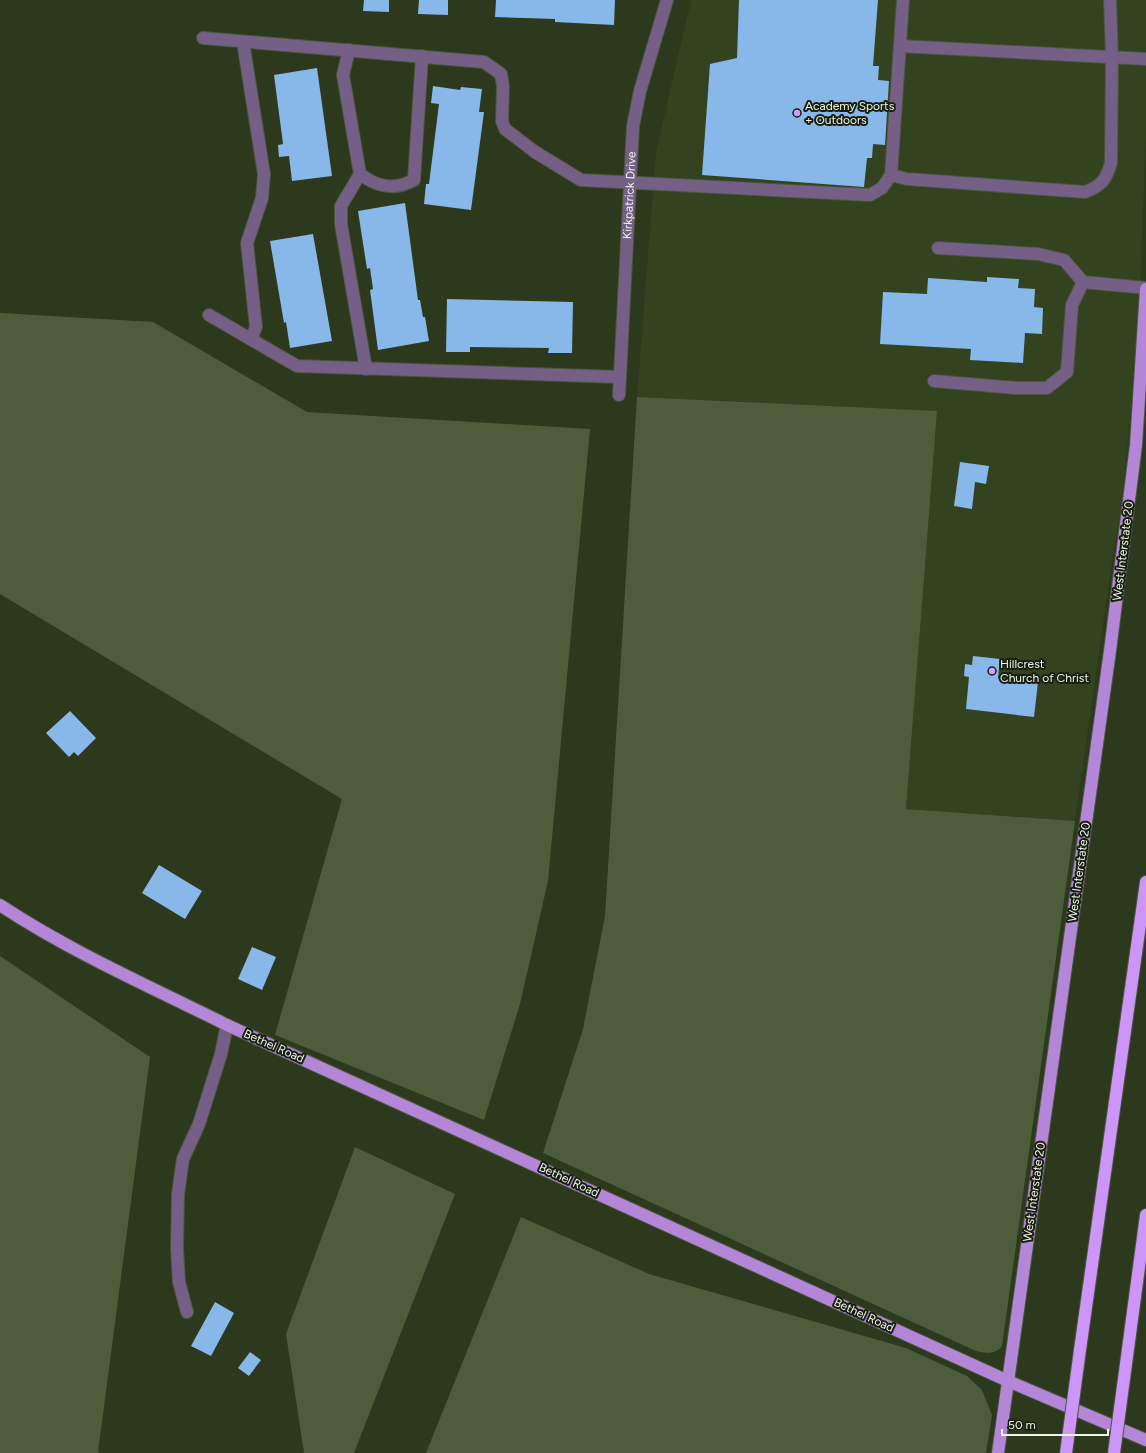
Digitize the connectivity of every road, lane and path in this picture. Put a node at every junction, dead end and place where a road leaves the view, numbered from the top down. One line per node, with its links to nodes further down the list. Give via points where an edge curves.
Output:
1 (667, 0): 13 (street, Kirkpatrick Drive, via 640,91 633,126)
2 (903, 0): 6 (street)
3 (1110, 0): 9 (street)
4 (203, 38): 5 (street)
5 (243, 42): 7 (street); 18 (street, via 264,174 262,198 247,243 256,327)
6 (900, 46): 9 (street); 12 (street)
7 (349, 50): 8 (street); 11 (street, via 343,75)
8 (422, 56): 11 (street, via 414,180 404,185 389,187 372,183); 13 (street, via 484,62 501,74 502,121 505,129 535,152 581,180)
9 (1112, 57): 10 (street); 12 (street, via 1111,163 1107,177 1096,188 1085,192 907,179)
10 (1146, 59)
11 (360, 174): 19 (street, via 341,206 340,224)
12 (891, 175): 13 (street, via 882,188 870,195)
13 (630, 184): 20 (street, Kirkpatrick Drive)
14 (938, 248): 15 (street, via 1038,254 1064,260)
15 (1083, 282): 16 (street); 21 (street, via 1072,305 1067,372 1047,388)
16 (1146, 288): 28 (main road, West Interstate 20, via 1136,445 1121,568)
17 (209, 315): 18 (street)
18 (251, 339): 19 (street, via 297,366)
19 (366, 369): 20 (street)
20 (620, 377): 22 (street, Kirkpatrick Drive)
21 (934, 382)
22 (619, 395)
23 (1146, 882): 31 (highway, bridge)
24 (0, 905): 25 (main road, Bethel Road, via 24,921)
25 (228, 1025): 27 (street, via 199,1124 182,1159 178,1194 177,1248 179,1282); 28 (main road, Bethel Road)
26 (1146, 1215): 32 (highway, bridge)
27 (187, 1312)
28 (1008, 1381): 29 (main road, Bethel Road); 30 (main road, West Interstate 20)
29 (1146, 1440)
30 (998, 1453)
31 (1066, 1453)
32 (1114, 1453)

